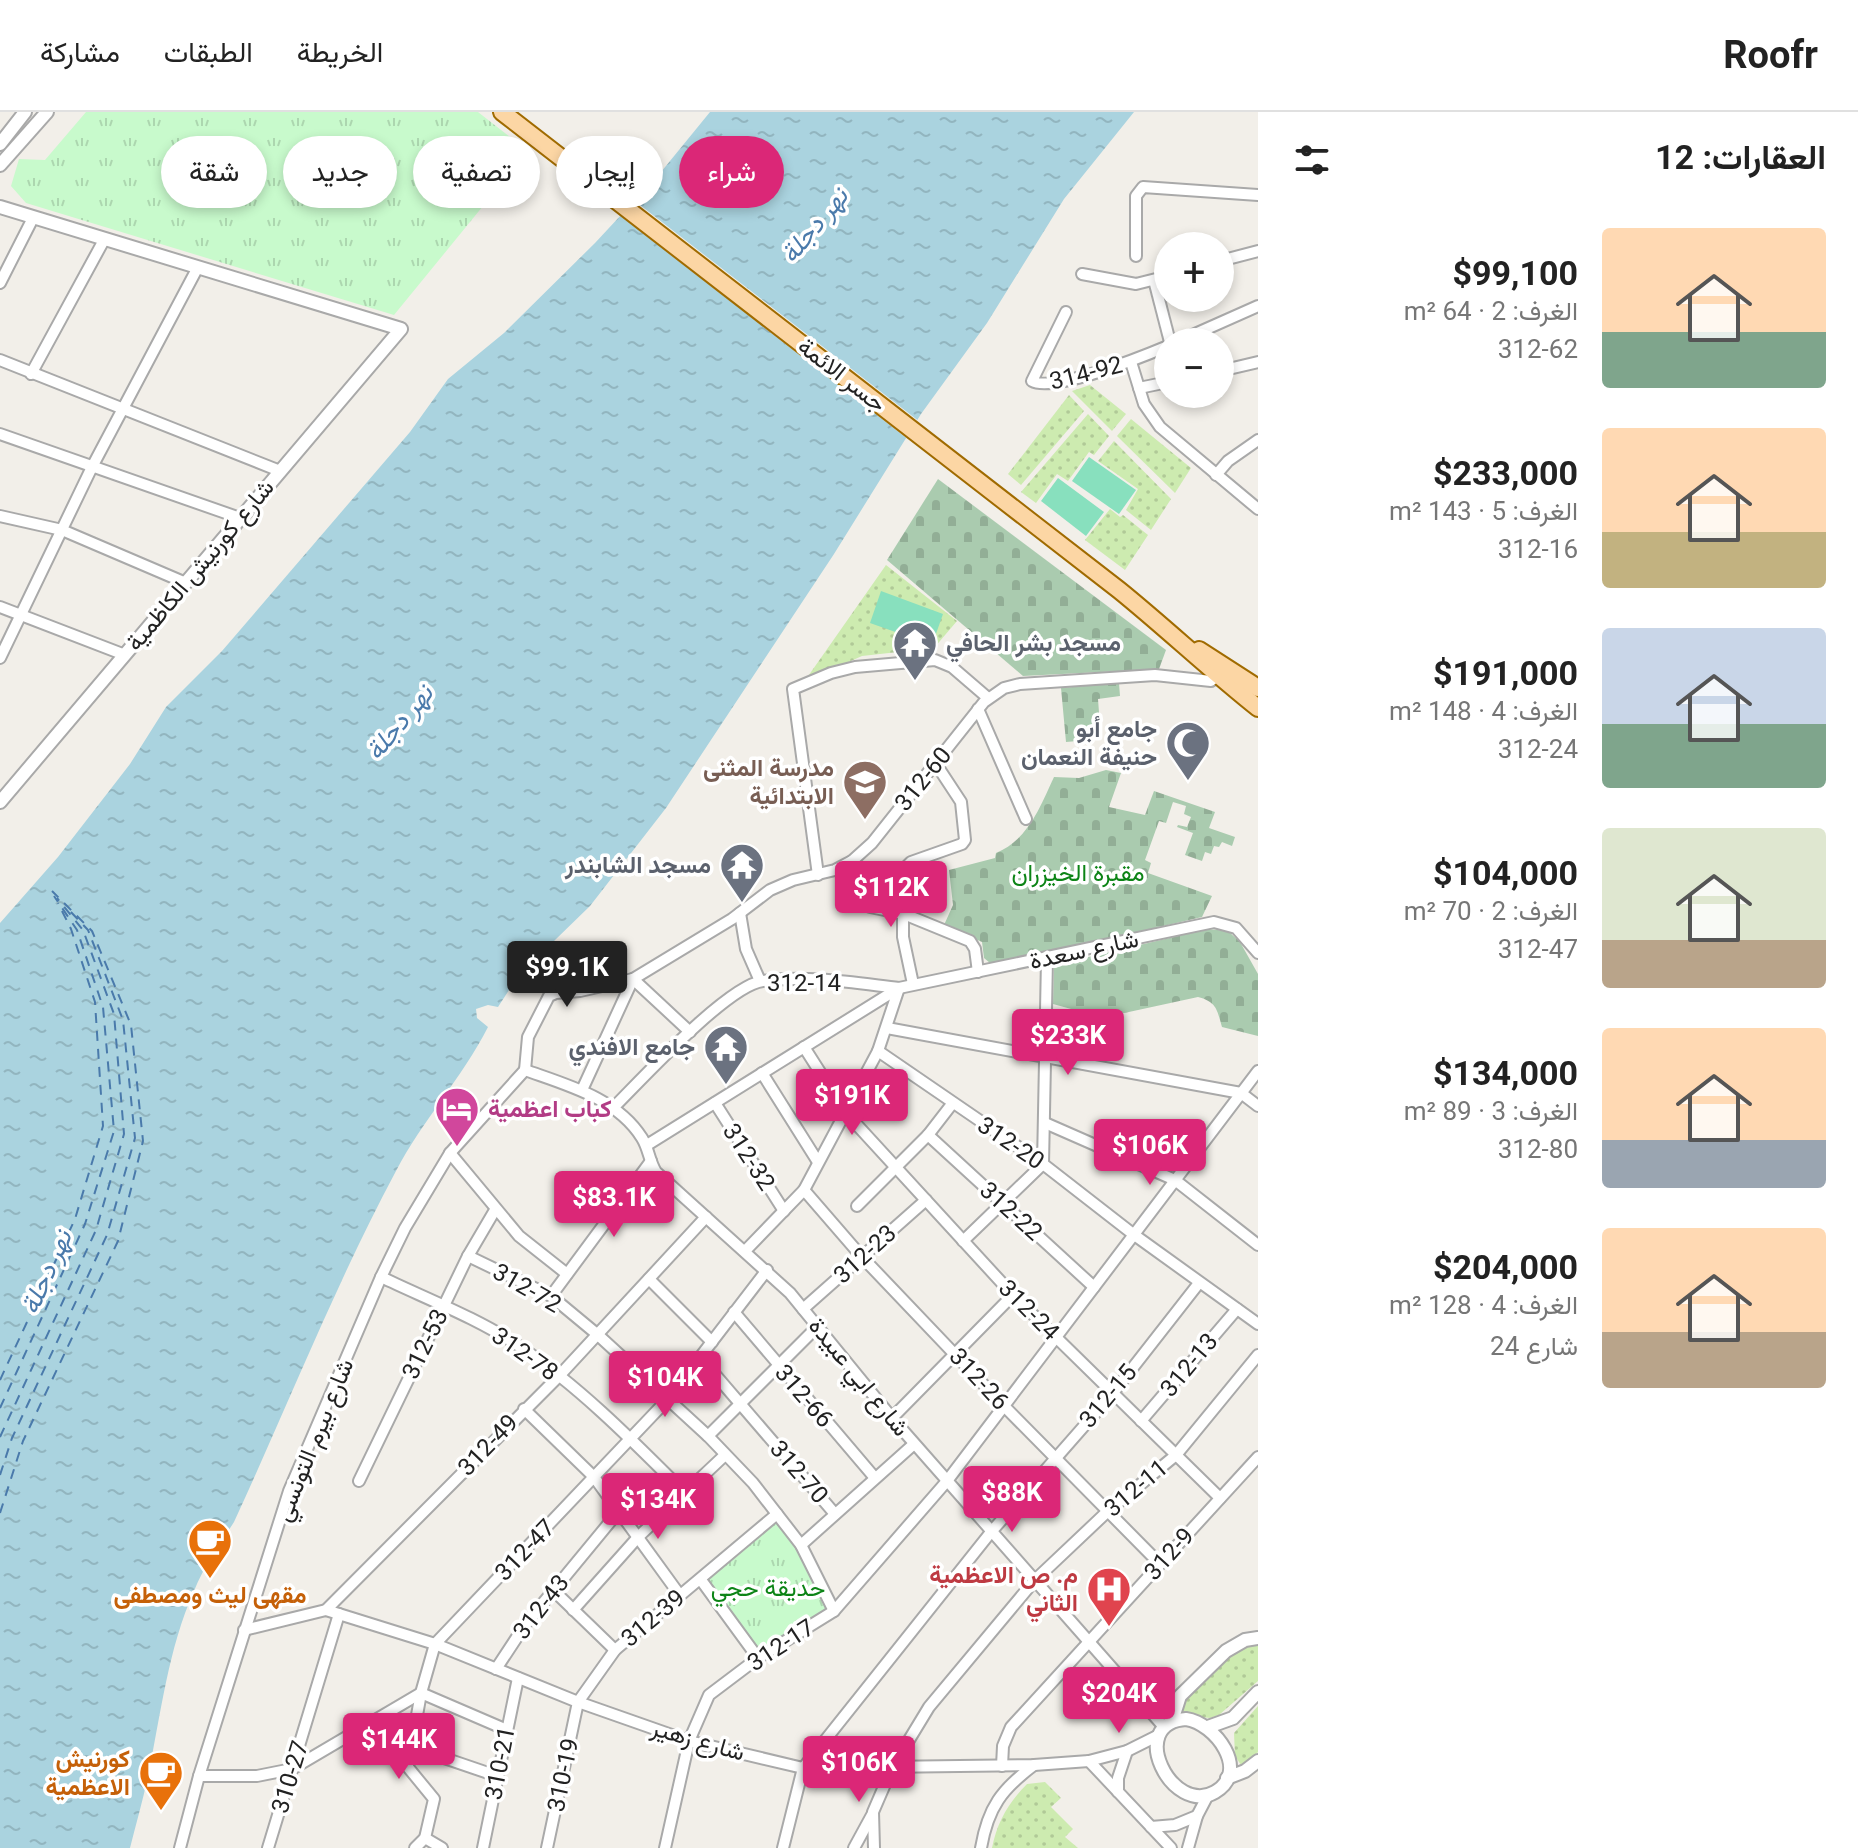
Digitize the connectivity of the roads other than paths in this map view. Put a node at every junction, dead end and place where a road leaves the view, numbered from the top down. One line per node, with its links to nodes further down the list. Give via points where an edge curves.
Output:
1 (25, 112): 4 (street)
2 (47, 112): 5 (street)
3 (502, 112): 41 (main road, جسر الائمة)
4 (0, 144)
5 (0, 165)
6 (1258, 195): 11 (street, via 1143,187 1136,196)
7 (2, 205): 8 (street)
8 (33, 218): 9 (street); 16 (street)
9 (104, 240): 13 (street); 25 (street)
10 (1258, 251): 12 (street)
11 (1136, 256)
12 (1234, 257)
13 (198, 267): 28 (street); 32 (street, شارع كورنيش الكاظمية, via 401,329)
14 (1082, 274): 15 (street, via 1136,284)
15 (1154, 280)
16 (0, 283)
17 (1258, 306): 19 (street)
18 (1066, 312): 22 (street, 314-92, via 1032,381 1054,384)
19 (1208, 328)
20 (1154, 351): 22 (street, 314-92)
21 (0, 360): 25 (street)
22 (1131, 362): 27 (street)
23 (1258, 362): 24 (street)
24 (1234, 368)
25 (31, 374): 28 (street)
26 (1154, 385): 27 (street)
27 (1139, 388): 33 (street, via 1160,427)
28 (124, 411): 31 (street); 32 (street)
29 (0, 434): 31 (street)
30 (1258, 440): 33 (street)
31 (92, 467): 36 (street); 37 (street)
32 (280, 471): 36 (street, شارع كورنيش الكاظمية)
33 (1216, 475): 34 (street)
34 (1258, 509)
35 (0, 516): 37 (street)
36 (240, 518): 38 (street, شارع كورنيش الكاظمية)
37 (62, 530): 38 (street); 40 (street)
38 (186, 583): 42 (street, شارع كورنيش الكاظمية)
39 (0, 607): 40 (street)
40 (22, 613): 42 (street); 43 (street)
41 (1179, 639): 44 (main road); 45 (main road)
42 (125, 655): 50 (street, شارع كورنيش الكاظمية)
43 (0, 658)
44 (1217, 676): 46 (street, 312-60, via 1211,681 1155,675 1020,684); 47 (main road)
45 (1258, 688)
46 (988, 698): 48 (street, 312-60); 53 (street, via 952,667 935,660 855,667 793,689)
47 (1258, 708)
48 (978, 709): 49 (street, 312-60); 51 (street)
49 (936, 764): 52 (street, 312-60); 55 (street, via 961,802 965,840 905,867)
50 (0, 802)
51 (1026, 819)
52 (852, 861): 53 (street, 312-60); 55 (street, via 870,907)
53 (818, 875): 54 (street, 312-60, via 781,884)
54 (740, 913): 59 (street, 312-60); 60 (street, via 746,949)
55 (904, 914): 58 (street, via 970,941); 61 (street)
56 (1258, 953): 57 (street, شارع سعدة, via 1236,928 1214,922)
57 (1047, 959): 58 (street, شارع سعدة); 67 (street)
58 (978, 972): 61 (street, شارع سعدة)
59 (633, 979): 64 (street); 68 (street, via 549,996 528,1037); 71 (street)
60 (760, 981): 62 (street, 312-14, via 825,980); 64 (street, 312-14, via 718,1006)
61 (913, 984): 62 (street, شارع سعدة)
62 (899, 988): 63 (street); 65 (street)
63 (887, 1028): 66 (street); 67 (street)
64 (690, 1032): 76 (street, 312-14)
65 (804, 1047): 70 (street); 77 (street, 312-24)
66 (878, 1051): 74 (street, 312-20); 77 (street)
67 (1047, 1056): 72 (street); 78 (street)
68 (525, 1070): 71 (street, شارع ابي عبيدة); 81 (street, شارع بيرم التونسي)
69 (1258, 1071): 72 (street, 312-17)
70 (762, 1073): 73 (street); 83 (street)
71 (582, 1090): 76 (street, شارع ابي عبيدة)
72 (1241, 1093): 75 (street); 86 (street, 312-17)
73 (715, 1103): 80 (street); 92 (street, 312-32)
74 (952, 1104): 79 (street); 84 (street, 312-20)
75 (1258, 1106)
76 (613, 1108): 80 (street, شارع ابي عبيدة)
77 (846, 1113): 83 (street); 85 (street, 312-24)
78 (1045, 1123): 84 (street); 86 (street)
79 (928, 1135): 85 (street); 89 (street, 312-22)
80 (647, 1145): 82 (street, شارع ابي عبيدة)
81 (450, 1153): 91 (street); 102 (street, شارع بيرم التونسي)
82 (651, 1161): 93 (street, شارع ابي عبيدة, via 660,1176); 101 (street)
83 (818, 1162): 87 (street)
84 (1043, 1164): 89 (street); 94 (street, 312-20)
85 (896, 1167): 88 (street, 312-24); 90 (street)
86 (1175, 1180): 94 (street, 312-17); 96 (street)
87 (804, 1190): 92 (street); 99 (street, 312-26)
88 (926, 1200): 95 (street, 312-24); 99 (street, 312-23)
89 (1002, 1203): 95 (street); 105 (street, 312-22)
90 (857, 1206)
91 (495, 1210): 98 (street, 312-53); 101 (street)
92 (784, 1211): 97 (street)
93 (706, 1217): 97 (street, شارع ابي عبيدة); 103 (street, 312-49)
94 (1133, 1234): 104 (street, 312-20); 105 (street, 312-17)
95 (963, 1241): 106 (street, 312-24)
96 (1258, 1245)
97 (745, 1251): 100 (street, شارع ابي عبيدة)
98 (468, 1256): 107 (street, 312-72); 108 (street, 312-53)
99 (862, 1257): 109 (street, 312-23); 117 (street, 312-26)
100 (767, 1270): 109 (street, شارع ابي عبيدة); 111 (street, 312-47)
101 (567, 1274): 107 (street)
102 (381, 1277): 108 (street, 312-78); 158 (street, شارع بيرم التونسي, via 289,1491)
103 (649, 1279): 114 (street, 312-49); 116 (street)
104 (1199, 1283): 110 (street, 312-20); 122 (street, 312-15)
105 (1094, 1287): 115 (street, 312-17)
106 (1013, 1295): 115 (street, 312-24); 117 (street)
107 (551, 1296): 114 (street, 312-72)
108 (443, 1307): 121 (street, 312-78, via 518,1346); 138 (street, 312-53)
109 (803, 1309): 113 (street, شارع ابي عبيدة)
110 (1237, 1309): 112 (street, 312-20); 128 (street, 312-13)
111 (734, 1312): 116 (street, 312-47); 120 (street, 312-66)
112 (1258, 1324)
113 (817, 1327): 120 (street); 127 (street, شارع ابي عبيدة)
114 (598, 1335): 121 (street, 312-49); 123 (street, 312-72)
115 (1056, 1337): 122 (street, 312-24); 125 (street, 312-17)
116 (712, 1342): 119 (street, 312-47)
117 (956, 1353): 125 (street, 312-26); 127 (street)
118 (1258, 1355): 133 (street, 312-11)
119 (700, 1357): 123 (street, 312-47); 124 (street, 312-70)
120 (778, 1366): 124 (street); 137 (street, 312-66)
121 (559, 1376): 126 (street, 312-49); 130 (street, 312-78)
122 (1113, 1393): 128 (street, 312-24); 135 (street, 312-15)
123 (668, 1399): 129 (street, 312-72); 130 (street, 312-47)
124 (740, 1404): 129 (street); 145 (street, 312-70)
125 (1004, 1406): 135 (street, 312-26); 139 (street, 312-17)
126 (524, 1409): 136 (street); 154 (street, 312-49)
127 (892, 1418): 131 (street, شارع ابي عبيدة)
128 (1141, 1421): 133 (street, 312-24)
129 (708, 1436): 132 (street, 312-72)
130 (631, 1438): 136 (street, 312-47); 140 (street, 312-78)
131 (914, 1444): 137 (street); 139 (street, شارع ابي عبيدة)
132 (725, 1455): 140 (street); 144 (street, 312-72)
133 (1176, 1455): 141 (street, 312-24); 143 (street, 312-11)
134 (1258, 1457): 141 (street, 312-9)
135 (1056, 1459): 143 (street, 312-26); 146 (street, 312-15)
136 (594, 1477): 142 (street); 161 (street, 312-47)
137 (875, 1478): 145 (street)
138 (359, 1481)
139 (947, 1481): 146 (street, شارع ابي عبيدة); 156 (street, 312-17)
140 (685, 1493): 147 (street)
141 (1220, 1498): 149 (street, 312-9)
142 (619, 1511): 147 (street); 152 (street, 312-43)
143 (1108, 1511): 149 (street, 312-26); 151 (street, 312-11)
144 (777, 1514): 148 (street, 312-72); 150 (street, 312-39)
145 (835, 1514): 148 (street)
146 (991, 1532): 151 (street, شارع ابي عبيدة); 183 (street, 312-15)
147 (639, 1536): 153 (street); 155 (street)
148 (801, 1545): 156 (street, 312-72)
149 (1160, 1564): 160 (street, 312-9)
150 (701, 1580): 153 (street, 312-39); 163 (street)
151 (1034, 1581): 160 (street, شارع ابي عبيدة); 184 (street, 312-11, via 929,1707)
152 (553, 1590): 155 (street); 164 (street, 312-43)
153 (679, 1594): 162 (street, 312-39)
154 (326, 1610): 157 (street, شارع زهير); 158 (street)
155 (573, 1610): 162 (street)
156 (834, 1611): 163 (street, 312-17)
157 (339, 1614): 161 (street, شارع زهير); 185 (street, 310-27)
158 (244, 1630): 186 (street, شارع بيرم التونسي)
159 (1258, 1638): 172 (street, via 1226,1651 1180,1696)
160 (1088, 1643): 172 (street, شارع ابي عبيدة); 182 (street, 312-9, via 1011,1727)
161 (435, 1644): 164 (street, شارع زهير); 167 (street)
162 (615, 1650): 168 (street, 312-39)
163 (758, 1658): 174 (street, 312-17, via 709,1695)
164 (496, 1669): 165 (street, شارع زهير)
165 (518, 1678): 168 (street, شارع زهير); 173 (street, 310-21)
166 (1258, 1692): 169 (street)
167 (421, 1693): 170 (street); 173 (street); 176 (street)
168 (578, 1702): 174 (street, شارع زهير); 200 (street, 310-19)
169 (1233, 1718): 171 (street); 175 (street)
170 (370, 1721): 180 (street); 185 (street)
171 (1208, 1727): 172 (street, via 1190,1719); 175 (street)
172 (1165, 1728): 177 (street, شارع زهير); 190 (street, via 1157,1754 1167,1777 1186,1792)
173 (507, 1730): 187 (street, 310-21)
174 (689, 1741): 183 (street, شارع زهير); 201 (street, 312-17)
175 (1224, 1746): 188 (street)
176 (412, 1747): 180 (street); 187 (street)
177 (1127, 1751): 178 (street, شارع زهير); 189 (street)
178 (1089, 1761): 181 (street, شارع زهير); 189 (street)
179 (1258, 1761): 188 (street)
180 (408, 1765): 194 (street, via 434,1799)
181 (1034, 1765): 182 (street, شارع زهير); 205 (street, via 999,1797)
182 (1002, 1766): 184 (street, شارع زهير)
183 (803, 1768): 184 (street, شارع زهير); 202 (street)
184 (892, 1768): 191 (street, 312-11)
185 (292, 1769): 186 (street, via 257,1776); 196 (street, 310-27)
186 (199, 1776): 195 (street, شارع بيرم التونسي)
187 (497, 1776): 199 (street, 310-21)
188 (1227, 1778): 190 (street)
189 (1118, 1792): 193 (street)
190 (1208, 1795): 192 (street)
191 (873, 1812): 203 (street, 312-11); 204 (street)
192 (1197, 1816): 193 (street); 207 (street)
193 (1151, 1827): 206 (street)
194 (425, 1838): 197 (street); 198 (street)
195 (180, 1848)
196 (268, 1848)
197 (415, 1848)
198 (442, 1848)
199 (483, 1848)
200 (547, 1848)
201 (665, 1848)
202 (783, 1848)
203 (854, 1848)
204 (874, 1848)
205 (981, 1848)
206 (1171, 1848)
207 (1188, 1848)

